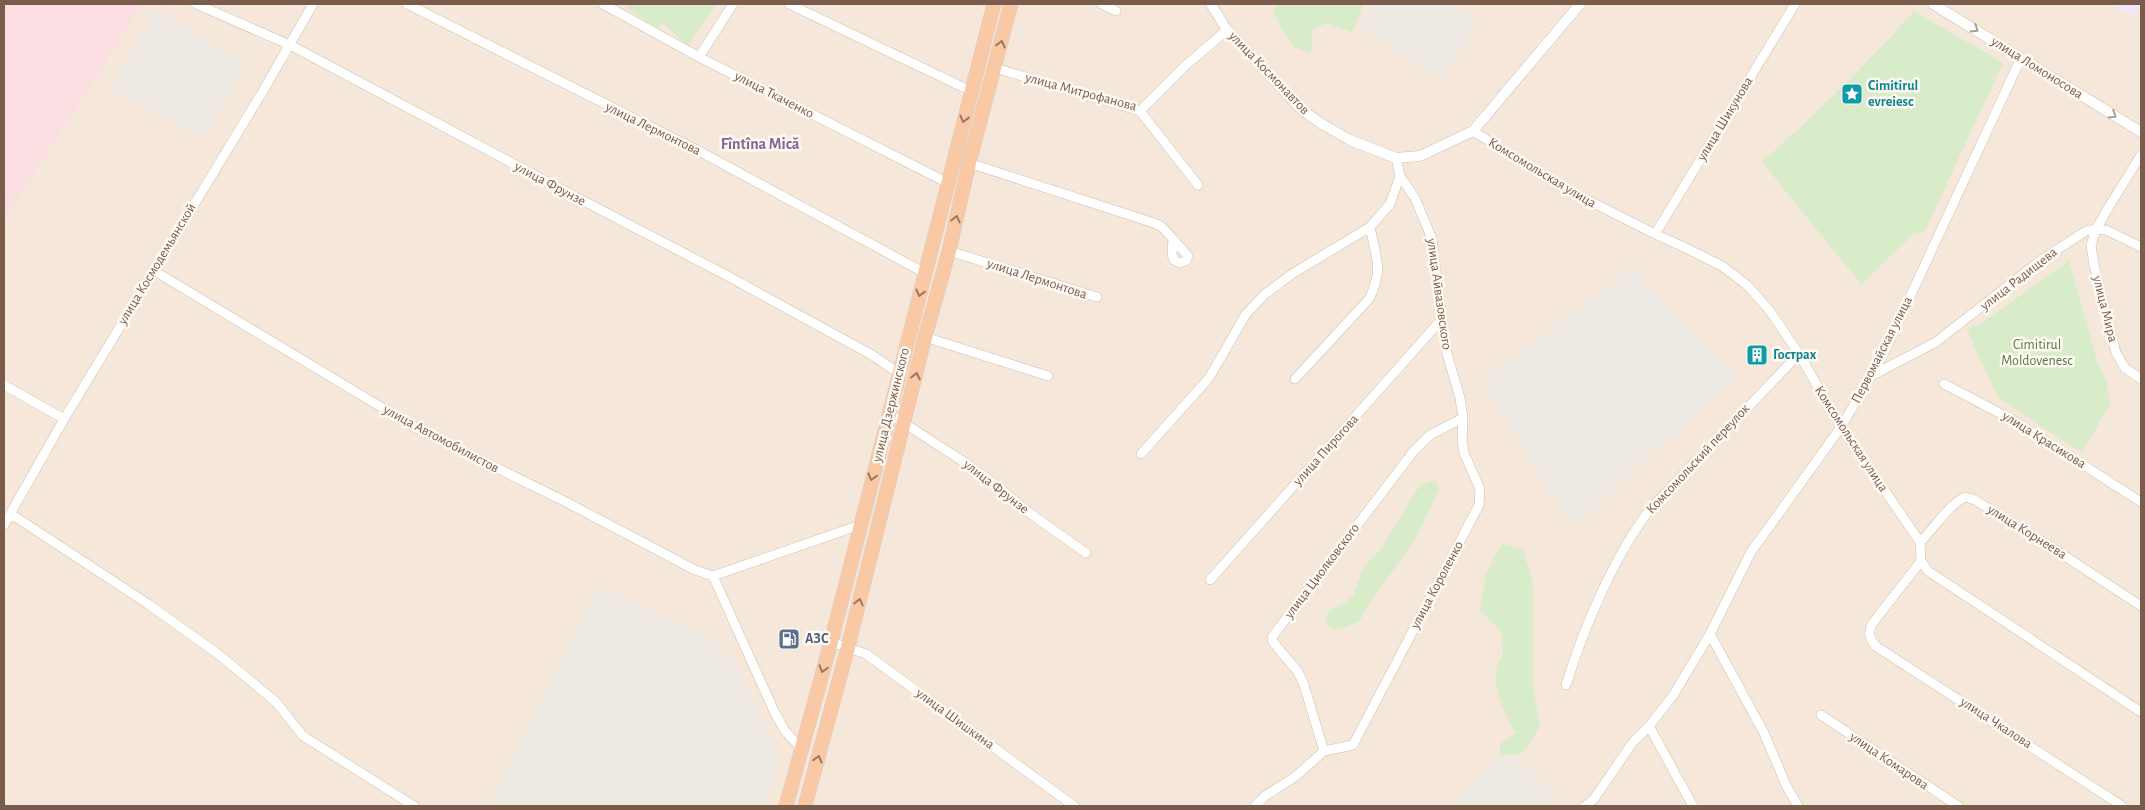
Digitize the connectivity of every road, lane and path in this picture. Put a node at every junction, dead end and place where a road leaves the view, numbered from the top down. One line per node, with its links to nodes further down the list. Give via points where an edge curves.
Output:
1 (196, 4): 16 (street, улица Фрунзе)
2 (313, 4): 16 (street, улица Космодемьянской)
3 (406, 4): 37 (street, улица Лермонтова, via 697,150)
4 (602, 4): 17 (street, улица Ткаченко)
5 (734, 4): 17 (street)
6 (789, 4): 20 (street)
7 (994, 4): 20 (highway, улица Дзержинского)
8 (1011, 4): 19 (highway, улица Дзержинского, one-way to 8)
9 (1102, 4): 14 (street)
10 (1211, 4): 15 (street, улица Космонавтов)
11 (1580, 4): 22 (street)
12 (1795, 4): 32 (street, улица Шикунова)
13 (1933, 4): 18 (street, улица Ломоносова, one-way to 18)
14 (1116, 11)
15 (1227, 30): 21 (street, улица Митрофанова); 25 (street, улица Космонавтов, via 1302,110 1350,140)
16 (290, 45): 36 (street, улица Космодемьянской); 42 (street, улица Фрунзе, via 724,274 872,355)
17 (699, 57): 28 (street, улица Ткаченко)
18 (2021, 58): 23 (street, улица Ломоносова, one-way to 23); 44 (street, Первомайская улица, via 1882,357)
19 (995, 68): 21 (street, улица Митрофанова); 26 (highway, улица Дзержинского)
20 (972, 91): 28 (highway, улица Дзержинского, one-way to 28)
21 (1140, 111): 29 (street)
22 (1473, 131): 25 (street, улица Космонавтов, via 1420,156); 32 (street, Комсомольская улица, via 1562,188)
23 (2141, 132)
24 (2141, 155): 31 (street)
25 (1396, 158): 27 (street, улица Айвазовского)
26 (969, 163): 33 (street, via 1161,226); 35 (highway, улица Дзержинского, one-way to 26)
27 (1400, 176): 30 (street, via 1390,204); 39 (street, улица Айвазовского, via 1415,198 1432,239)
28 (948, 183): 37 (highway, улица Дзержинского)
29 (1198, 185)
30 (1370, 227): 45 (street, via 1379,275 1374,289 1369,299); 54 (street, via 1265,294 1246,314 1209,378)
31 (2096, 229): 34 (street, via 2106,230); 44 (street, улица Радищева, via 2071,239 1936,342); 46 (street, улица Мира, via 2091,245 2094,265 2116,353 2125,368)
32 (1655, 234): 41 (street, Комсомольская улица, via 1722,266 1747,285 1770,311)
33 (1172, 239)
34 (2141, 247)
35 (949, 251): 38 (street, улица Лермонтова); 40 (highway, улица Дзержинского)
36 (153, 270): 51 (street, улица Космодемьянской); 62 (street, улица Автомобилистов, via 416,428 695,570)
37 (925, 273): 42 (highway, улица Дзержинского, one-way to 42)
38 (1097, 297)
39 (1441, 320): 50 (street, улица Айвазовского); 63 (street, улица Пирогова)
40 (925, 337): 43 (street); 52 (highway, улица Дзержинского, one-way to 40)
41 (1799, 354): 53 (street, Комсомольская улица); 68 (street, Комсомольский переулок, via 1640,521 1585,631)
42 (900, 374): 49 (highway, улица Дзержинского)
43 (1048, 376)
44 (1870, 376): 53 (street, Первомайская улица)
45 (1295, 379)
46 (2141, 380)
47 (1944, 384): 55 (street, улица Красикова, via 2013,420)
48 (4, 385): 51 (street)
49 (890, 414): 52 (street, улица Фрунзе); 57 (highway, улица Дзержинского, one-way to 57)
50 (1463, 418): 73 (street, улица Короленко, via 1464,453 1480,489 1479,505 1353,745); 73 (street, улица Циолковского, via 1430,435 1413,452 1272,637 1304,685)
51 (64, 419): 56 (street, улица Космодемьянской)
52 (905, 424): 60 (street, улица Фрунзе, via 972,468); 67 (highway, улица Дзержинского, one-way to 52)
53 (1841, 427): 59 (street, Комсомольская улица); 65 (street, Первомайская улица, via 1751,552)
54 (1141, 454)
55 (2141, 502)
56 (10, 514): 58 (street, улица Космодемьянской); 74 (street, via 218,654 276,702 303,736)
57 (860, 524): 62 (street); 66 (highway, улица Дзержинского)
58 (4, 525)
59 (1920, 542): 61 (street); 64 (street, улица Корнеева, via 1957,501 1970,498 2008,519)
60 (1086, 553)
61 (1920, 561): 69 (street, via 1942,581); 83 (street, улица Чкалова, via 1872,624 1870,640)
62 (713, 576): 72 (street, via 774,712)
63 (1210, 580)
64 (2141, 606)
65 (1710, 634): 71 (street, Первомайская улица, via 1672,697); 81 (street, via 1764,733)
66 (831, 642): 67 (street, улица Шишкина); 72 (highway, улица Дзержинского, one-way to 72)
67 (848, 647): 76 (highway, улица Дзержинского, one-way to 67); 77 (street, улица Шишкина, via 866,654)
68 (1566, 685)
69 (2141, 712)
70 (1820, 715): 82 (street, улица Комарова)
71 (1649, 726): 79 (street, Первомайская улица, via 1633,742 1594,798); 80 (street)
72 (800, 748): 75 (highway, улица Дзержинского)
73 (1324, 751): 78 (street)
74 (414, 806)
75 (786, 806)
76 (805, 806)
77 (1074, 806)
78 (1255, 806)
79 (1584, 806)
80 (1693, 806)
81 (1798, 806)
82 (1958, 806)
83 (2122, 806)

